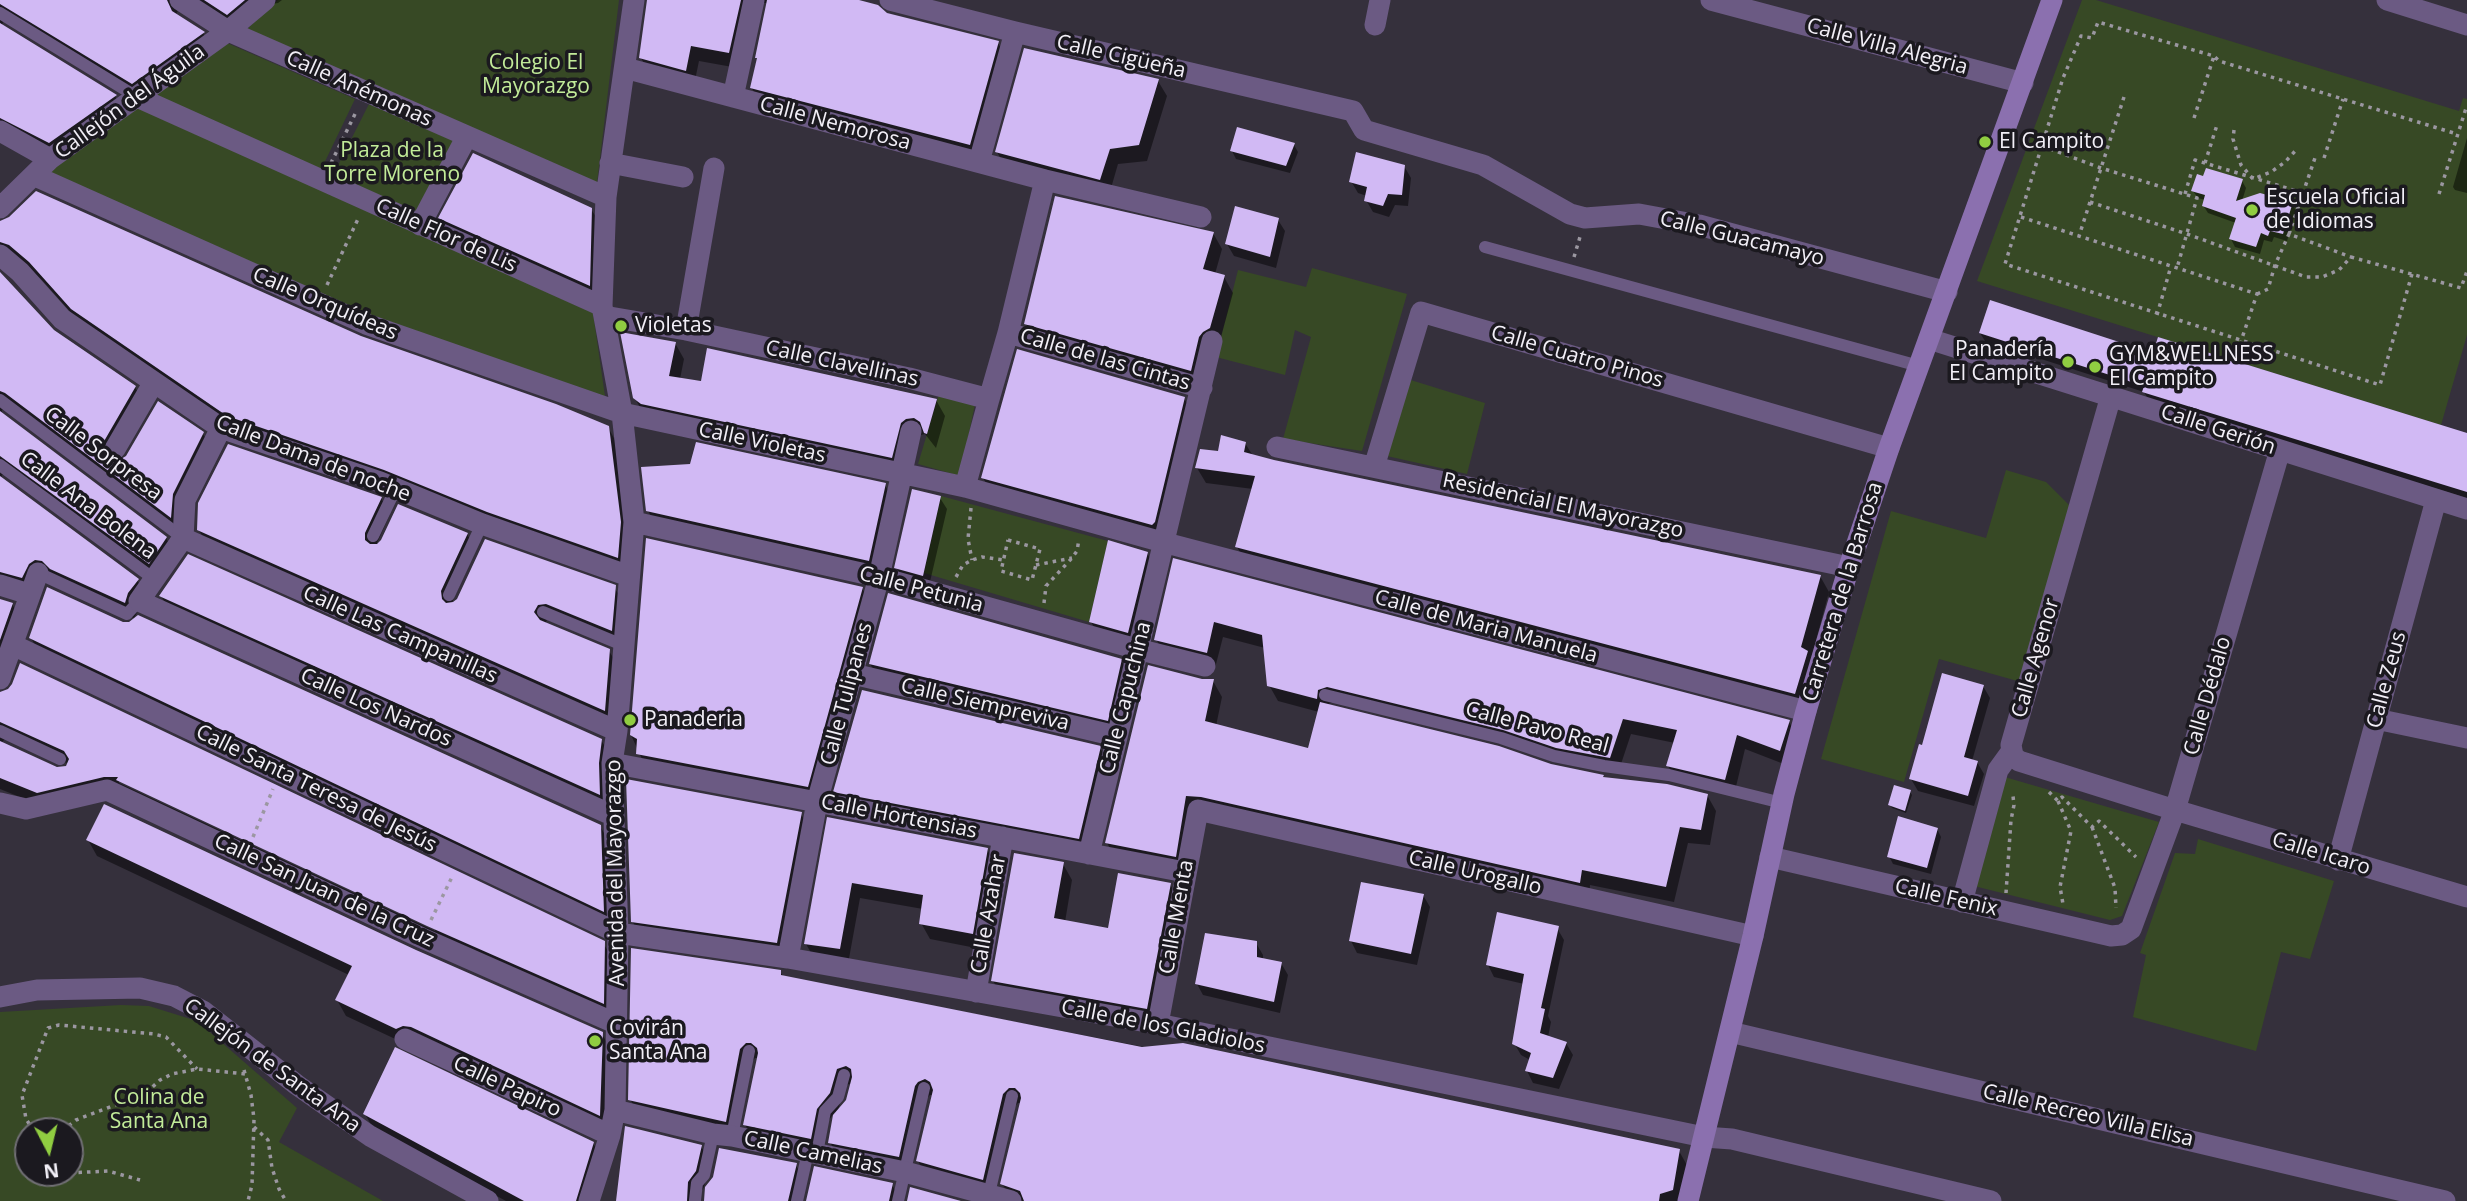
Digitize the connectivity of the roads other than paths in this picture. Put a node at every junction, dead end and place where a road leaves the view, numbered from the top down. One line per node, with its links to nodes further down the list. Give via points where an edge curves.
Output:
1 (180, 0): 13 (street, Calle Anémonas)
2 (265, 0): 13 (street, Callejón del Águila)
3 (634, 0): 15 (street, Avenida del Mayorazgo)
4 (754, 0): 18 (street)
5 (890, 0): 14 (street, Calle Cigüeña)
6 (1380, 0): 11 (street)
7 (1711, 0): 16 (street, Calle Villa Alegria)
8 (2052, 0): 16 (street, Carretera de la Barrosa)
9 (2387, 0): 12 (street)
10 (0, 13): 17 (lane)
11 (1375, 25)
12 (2467, 25)
13 (228, 32): 17 (street, Callejón del Águila); 21 (street, Calle Anémonas)
14 (1015, 32): 19 (street, Calle Cigüeña); 23 (street)
15 (625, 68): 18 (street, Calle Nemorosa); 24 (street, Avenida del Mayorazgo)
16 (2023, 83): 35 (street, Carretera de la Barrosa)
17 (137, 97): 22 (street, Callejón del Águila); 32 (street, Calle Flor de Lis)
18 (733, 97): 23 (street, Calle Nemorosa)
19 (1353, 111): 35 (street, Calle Guacamayo, via 1364,130 1483,165 1570,214 1585,218 1639,214 1699,225)
20 (0, 131): 22 (street)
21 (467, 136): 29 (street, Calle Anémonas); 32 (street)
22 (50, 159): 26 (street, Callejón del Águila)
23 (979, 162): 28 (street, Calle Nemorosa)
24 (610, 163): 27 (street); 29 (street, Avenida del Mayorazgo)
25 (714, 168): 37 (street)
26 (35, 176): 30 (street, Callejón del Águila); 47 (street, Calle Orquídeas, via 366,324)
27 (683, 177)
28 (1045, 180): 31 (street, Calle Nemorosa); 38 (street)
29 (606, 197): 36 (street, Avenida del Mayorazgo)
30 (0, 208)
31 (1201, 217)
32 (421, 225): 36 (street, Calle Flor de Lis)
33 (1485, 247): 41 (lane)
34 (0, 255): 42 (street, Calle Dama de noche, via 62,319)
35 (1947, 292): 39 (street, Carretera de la Barrosa)
36 (603, 311): 37 (street, Calle Clavellinas); 47 (street, Avenida del Mayorazgo)
37 (686, 330): 45 (street, Calle Clavellinas)
38 (1008, 333): 43 (street, Calle de las Cintas); 45 (street)
39 (1929, 339): 41 (street, Carretera de la Barrosa); 44 (street, Calle Gerión)
40 (1213, 341): 43 (street, Calle Capuchina)
41 (1919, 366): 51 (street, Carretera de la Barrosa)
42 (154, 382): 48 (street, Calle Dama de noche); 52 (street)
43 (1202, 387): 65 (street, Calle Capuchina)
44 (2111, 396): 53 (street, Calle Gerión); 89 (street, Calle Agenor)
45 (989, 399): 58 (street)
46 (0, 400): 64 (lane, Calle Sorpresa)
47 (622, 414): 56 (street, Calle Violetas); 61 (street, Avenida del Mayorazgo)
48 (221, 428): 57 (street, Calle Dama de noche); 64 (street, via 185,500)
49 (911, 430): 56 (street)
50 (1276, 447): 55 (street, Residencial El Mayorazgo)
51 (1889, 447): 55 (street, Calle Cuatro Pinos, via 1420,312); 66 (street, Carretera de la Barrosa)
52 (115, 449)
53 (2280, 450): 59 (street, Calle Gerión); 96 (street, Calle Dédalo)
54 (0, 465): 70 (lane, Calle Ana Bolena)
55 (1374, 467): 66 (street, Residencial El Mayorazgo)
56 (901, 472): 58 (street, Calle Violetas); 69 (street, Calle Tulipanes)
57 (395, 490): 62 (street, Calle Dama de noche); 63 (lane)
58 (968, 496): 65 (street, Calle Violetas)
59 (2436, 500): 60 (street, Calle Gerión); 84 (street, Calle Zeus)
60 (2467, 509)
61 (634, 523): 68 (street, Avenida del Mayorazgo); 69 (street, Calle Petunia)
62 (482, 524): 68 (street, Calle Dama de noche); 73 (lane)
63 (373, 536)
64 (183, 538): 70 (street); 86 (street, Calle Las Campanillas)
65 (1166, 543): 78 (street, Calle Capuchina); 83 (street, Calle de Maria Manuela)
66 (1849, 567): 83 (street, Carretera de la Barrosa)
67 (38, 573): 72 (street); 74 (lane, via 127,614)
68 (629, 576): 77 (street, Avenida del Mayorazgo)
69 (879, 577): 78 (street, Calle Petunia); 80 (street, Calle Tulipanes)
70 (154, 579): 74 (street)
71 (0, 585): 72 (street)
72 (29, 594): 76 (street)
73 (449, 595)
74 (139, 601): 97 (street, Calle Los Nardos)
75 (543, 612): 77 (lane)
76 (13, 645): 81 (street); 105 (street, Calle Santa Teresa de Jesús)
77 (625, 646): 86 (street, Avenida del Mayorazgo)
78 (1137, 649): 79 (street, Calle Petunia); 87 (street, Calle Capuchina)
79 (1205, 666)
80 (853, 674): 87 (street, Calle Siempreviva); 92 (street, Calle Tulipanes)
81 (0, 679)
82 (1325, 695): 94 (lane, Calle Pavo Real, via 1501,738 1554,756 1669,775)
83 (1805, 711): 94 (street, Carretera de la Barrosa)
84 (2376, 719): 88 (street); 101 (street, Calle Zeus)
85 (0, 731): 90 (lane)
86 (617, 732): 91 (street, Avenida del Mayorazgo)
87 (1116, 736): 99 (street, Calle Capuchina)
88 (2467, 738)
89 (2011, 752): 96 (street, via 2015,759); 104 (street, via 1998,770)
90 (60, 759)
91 (612, 762): 92 (street, Calle Hortensias); 97 (street, Avenida del Mayorazgo)
92 (817, 802): 98 (street, Calle Hortensias); 108 (street, Calle Tulipanes)
93 (0, 803): 111 (street, Calle San Juan de la Cruz, via 26,809 107,790)
94 (1782, 803): 100 (street, Carretera de la Barrosa)
95 (1198, 810): 102 (street, Calle Menta); 107 (street, Calle Urogallo)
96 (2175, 810): 101 (street, Calle Icaro); 106 (street, Calle Dédalo, via 2131,929)
97 (614, 816): 105 (street, Avenida del Mayorazgo)
98 (1003, 837): 99 (street, Calle Hortensias); 109 (street, Calle Azahar)
99 (1090, 854): 102 (street, Calle Hortensias)
100 (1770, 857): 104 (street, Calle Fenix); 107 (street, Carretera de la Barrosa)
101 (2338, 860): 103 (street, Calle Icaro)
102 (1185, 872): 112 (street, Calle Menta)
103 (2467, 897)
104 (1962, 902): 106 (street, Calle Fenix)
105 (618, 933): 108 (street, Calle de los Gladiolos); 111 (street, Avenida del Mayorazgo)
106 (2122, 935)
107 (1753, 936): 113 (street, Carretera de la Barrosa)
108 (788, 958): 109 (street, Calle de los Gladiolos)
109 (976, 992): 112 (street, Calle de los Gladiolos)
110 (0, 997): 127 (street, Callejón de Santa Ana, via 37,990 140,988 174,996 204,1011 370,1136)
111 (617, 1024): 119 (street, Avenida del Mayorazgo)
112 (1158, 1024): 122 (street, Calle de los Gladiolos)
113 (1730, 1032): 122 (street, Carretera de la Barrosa); 134 (street, Calle Recreo Villa Elisa)
114 (405, 1039): 120 (street, Calle Papiro)
115 (748, 1051): 121 (lane)
116 (844, 1075): 123 (lane, via 838,1097 825,1111)
117 (924, 1088): 124 (lane)
118 (1012, 1096): 125 (lane)
119 (615, 1110): 120 (street, Avenida del Mayorazgo); 121 (street, Calle Camelias)
120 (610, 1135): 128 (street, Avenida del Mayorazgo)
121 (722, 1135): 123 (street, Calle Camelias); 126 (lane, via 696,1184)
122 (1704, 1137): 132 (street, Carretera de la Barrosa); 133 (street, Calle de los Gladiolos, via 1732,1139)
123 (813, 1152): 124 (street, Calle Camelias); 129 (lane)
124 (905, 1172): 125 (street, Calle Camelias); 130 (lane)
125 (988, 1198): 131 (street, Calle Camelias)
126 (695, 1199)
127 (488, 1201)
128 (589, 1201)
129 (797, 1201)
130 (898, 1201)
131 (1011, 1201)
132 (1688, 1201)
133 (1990, 1201)
134 (2445, 1201)

